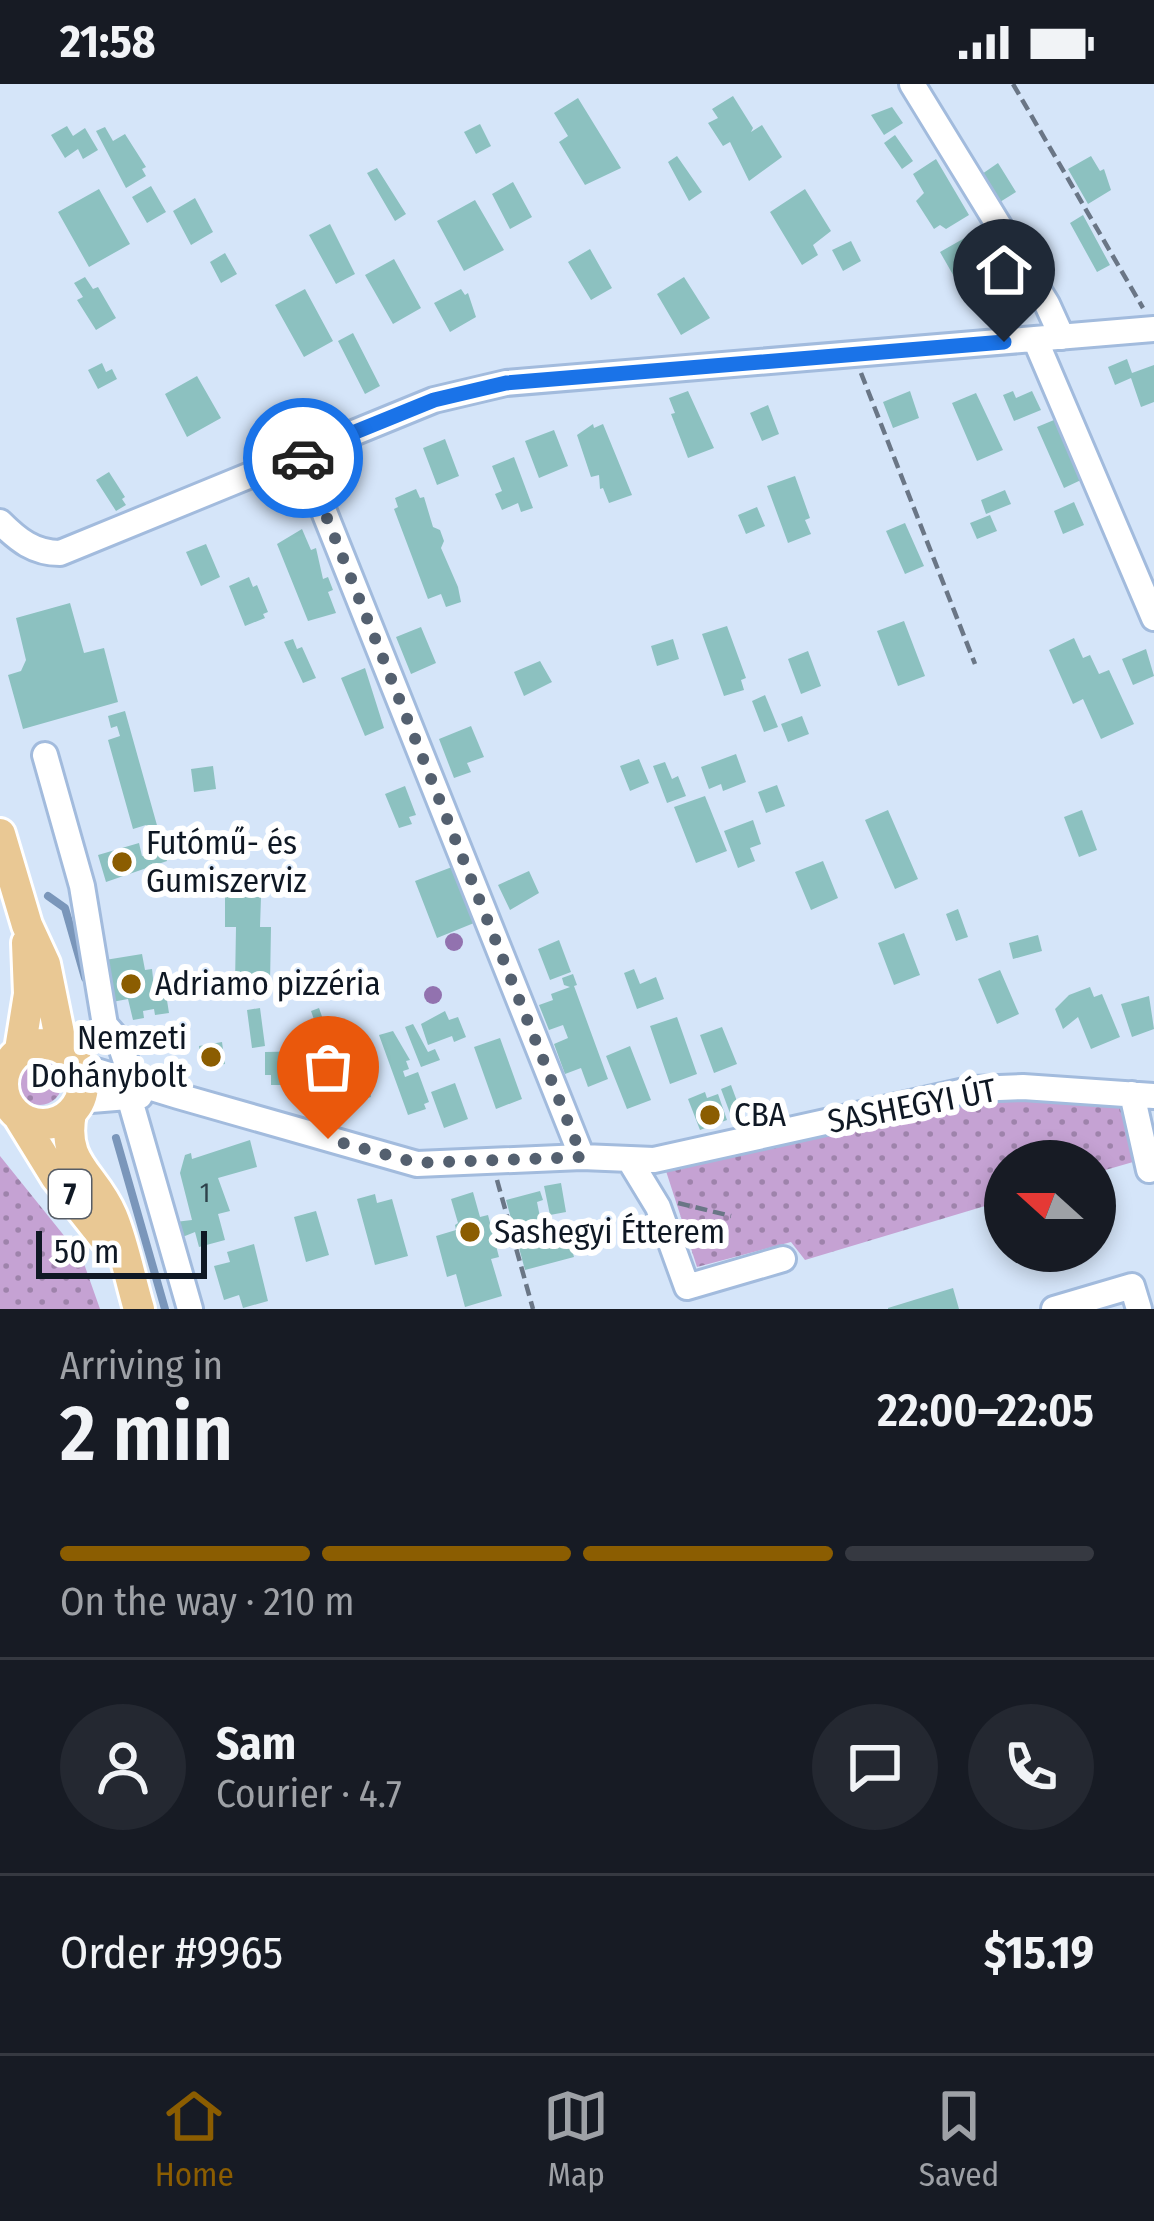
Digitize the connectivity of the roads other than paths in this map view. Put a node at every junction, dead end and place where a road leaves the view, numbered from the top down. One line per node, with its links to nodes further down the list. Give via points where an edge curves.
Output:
1 (911, 84): 3 (street)
2 (1152, 323): 3 (street)
3 (1062, 337): 4 (street)
4 (1036, 339): 5 (street, via 506,383 434,400); 7 (street)
5 (301, 454): 6 (street, via 60,553 28,547); 17 (street)
6 (0, 522)
7 (1154, 618)
8 (46, 755): 13 (street, via 82,886 105,1025 119,1041)
9 (0, 834): 10 (main road, 7)
10 (27, 925): 11 (main road, 7); 12 (main road, 7, via 29,994)
11 (69, 1054): 12 (main road, via 45,1043); 13 (street, SASHEGYI ÚT); 16 (main road, 7, via 83,1080)
12 (10, 1056): 15 (main road, 7, via 2,1080)
13 (128, 1085): 16 (street, SASHEGYI ÚT); 17 (street, SASHEGYI ÚT, via 417,1163); 24 (street)
14 (1143, 1095): 18 (street, SASHEGYI ÚT, via 974,1089); 19 (street)
15 (9, 1107): 16 (main road, 7, via 46,1124); 21 (main road, 7)
16 (75, 1107): 21 (main road, 7, via 71,1156 112,1216)
17 (582, 1157): 18 (street, SASHEGYI ÚT)
18 (630, 1161): 22 (street, via 655,1203)
19 (1149, 1170)
20 (783, 1258): 22 (street)
21 (127, 1268): 23 (main road, 7)
22 (690, 1298)
23 (139, 1309)
24 (190, 1309)
25 (1054, 1309): 26 (street, via 1132,1286)
26 (1139, 1309)

